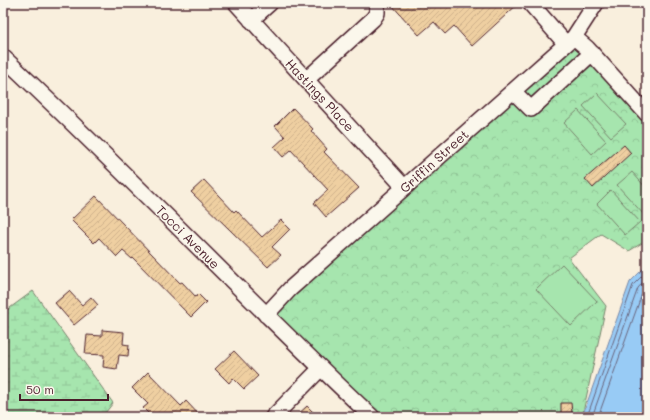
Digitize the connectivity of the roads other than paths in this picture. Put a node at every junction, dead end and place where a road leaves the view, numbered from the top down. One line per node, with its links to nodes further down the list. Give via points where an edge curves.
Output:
1 (236, 3): 6 (street, Hastings Place)
2 (270, 3): 6 (street)
3 (377, 3): 10 (street, via 377,13 373,19)
4 (530, 3): 7 (street)
5 (596, 3): 7 (street, Griffin Street)
6 (251, 20): 10 (street, Hastings Place)
7 (570, 40): 8 (street); 11 (street, Griffin Street)
8 (592, 53): 11 (street, via 531,109); 12 (street)
9 (3, 57): 14 (street, Tocci Avenue, via 62,112)
10 (306, 80): 13 (street, Hastings Place)
11 (513, 91): 13 (street, Griffin Street)
12 (647, 114)
13 (404, 187): 14 (street, Griffin Street, via 290,288)
14 (266, 315): 15 (street, Tocci Avenue)
15 (320, 368): 16 (street); 17 (street, Tocci Avenue)
16 (273, 417)
17 (372, 417)

